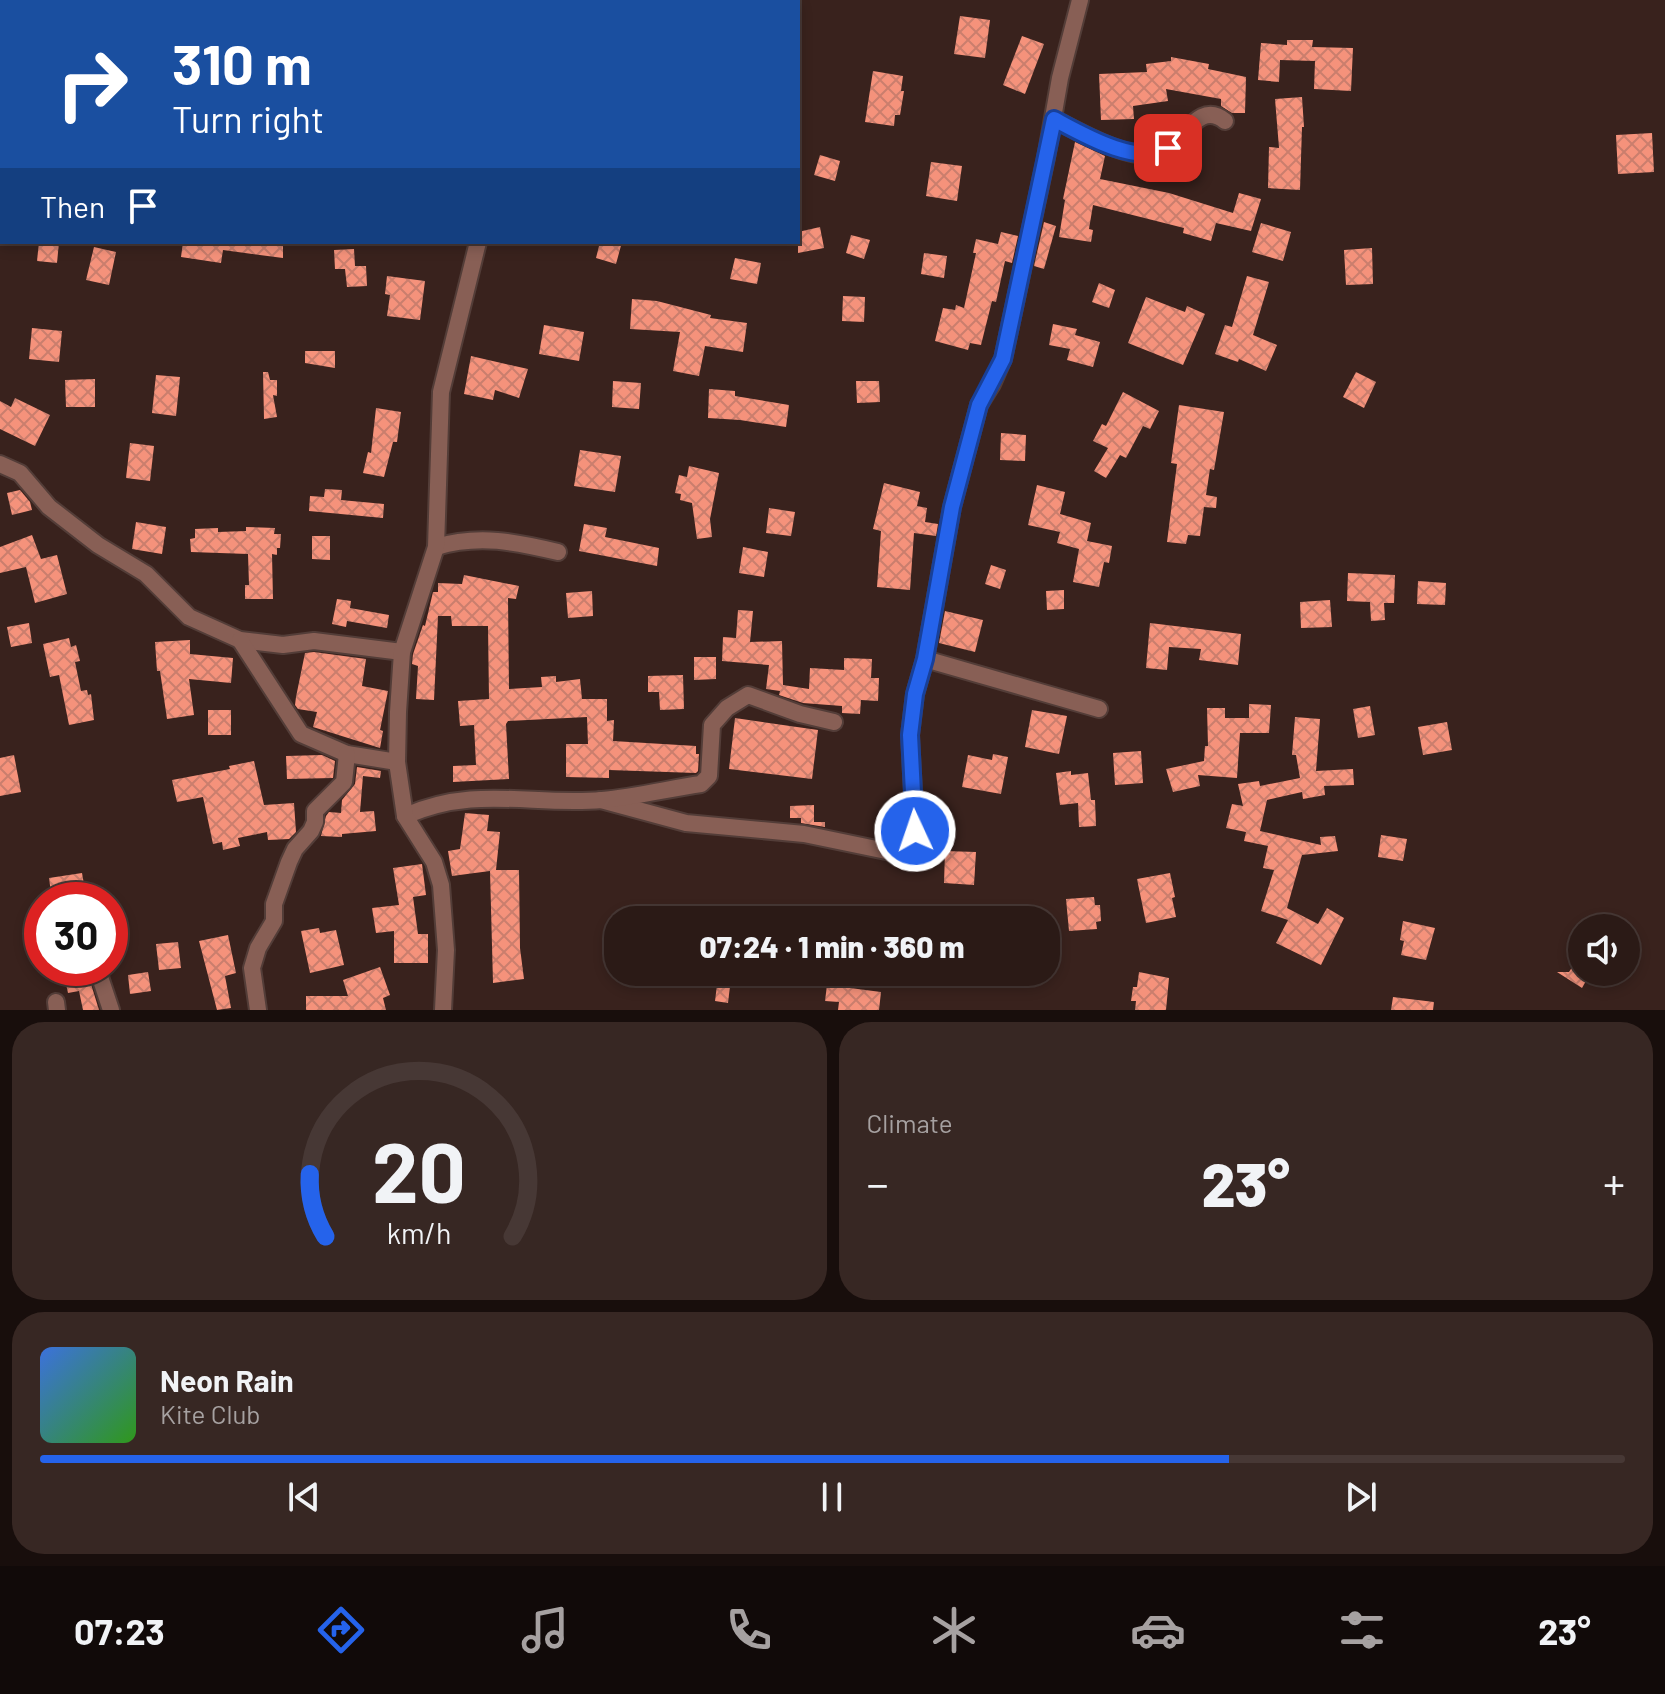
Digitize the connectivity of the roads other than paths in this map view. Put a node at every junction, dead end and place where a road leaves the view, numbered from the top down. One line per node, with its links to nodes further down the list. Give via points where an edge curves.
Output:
1 (1080, 0): 2 (street)
2 (1054, 119): 3 (street, via 1086,136 1148,155 1168,148 1202,116 1210,113); 10 (street, via 1003,359 979,405 952,507)
3 (1225, 121)
4 (478, 244): 6 (street, via 441,392)
5 (0, 464): 8 (street, via 20,473 49,507 98,545 146,574 189,617)
6 (436, 547): 7 (street, via 503,539); 9 (street)
7 (558, 552)
8 (240, 640): 9 (street, via 283,645 314,641); 13 (street, via 301,734)
9 (402, 652): 14 (street)
10 (925, 659): 11 (street); 15 (street, via 910,735 915,831 905,846 891,852 804,834 686,823)
11 (1099, 709)
12 (834, 722): 15 (street, via 748,695 712,725 709,776 701,784)
13 (347, 754): 14 (street); 19 (street, via 344,782 315,811 311,831 295,849 274,904 274,921 258,948 252,968)
14 (397, 762): 16 (street)
15 (601, 800): 16 (street, via 450,800)
16 (405, 816): 20 (street, via 434,862 441,885)
17 (103, 986): 18 (street)
18 (111, 1010)
19 (258, 1010)
20 (443, 1010)

